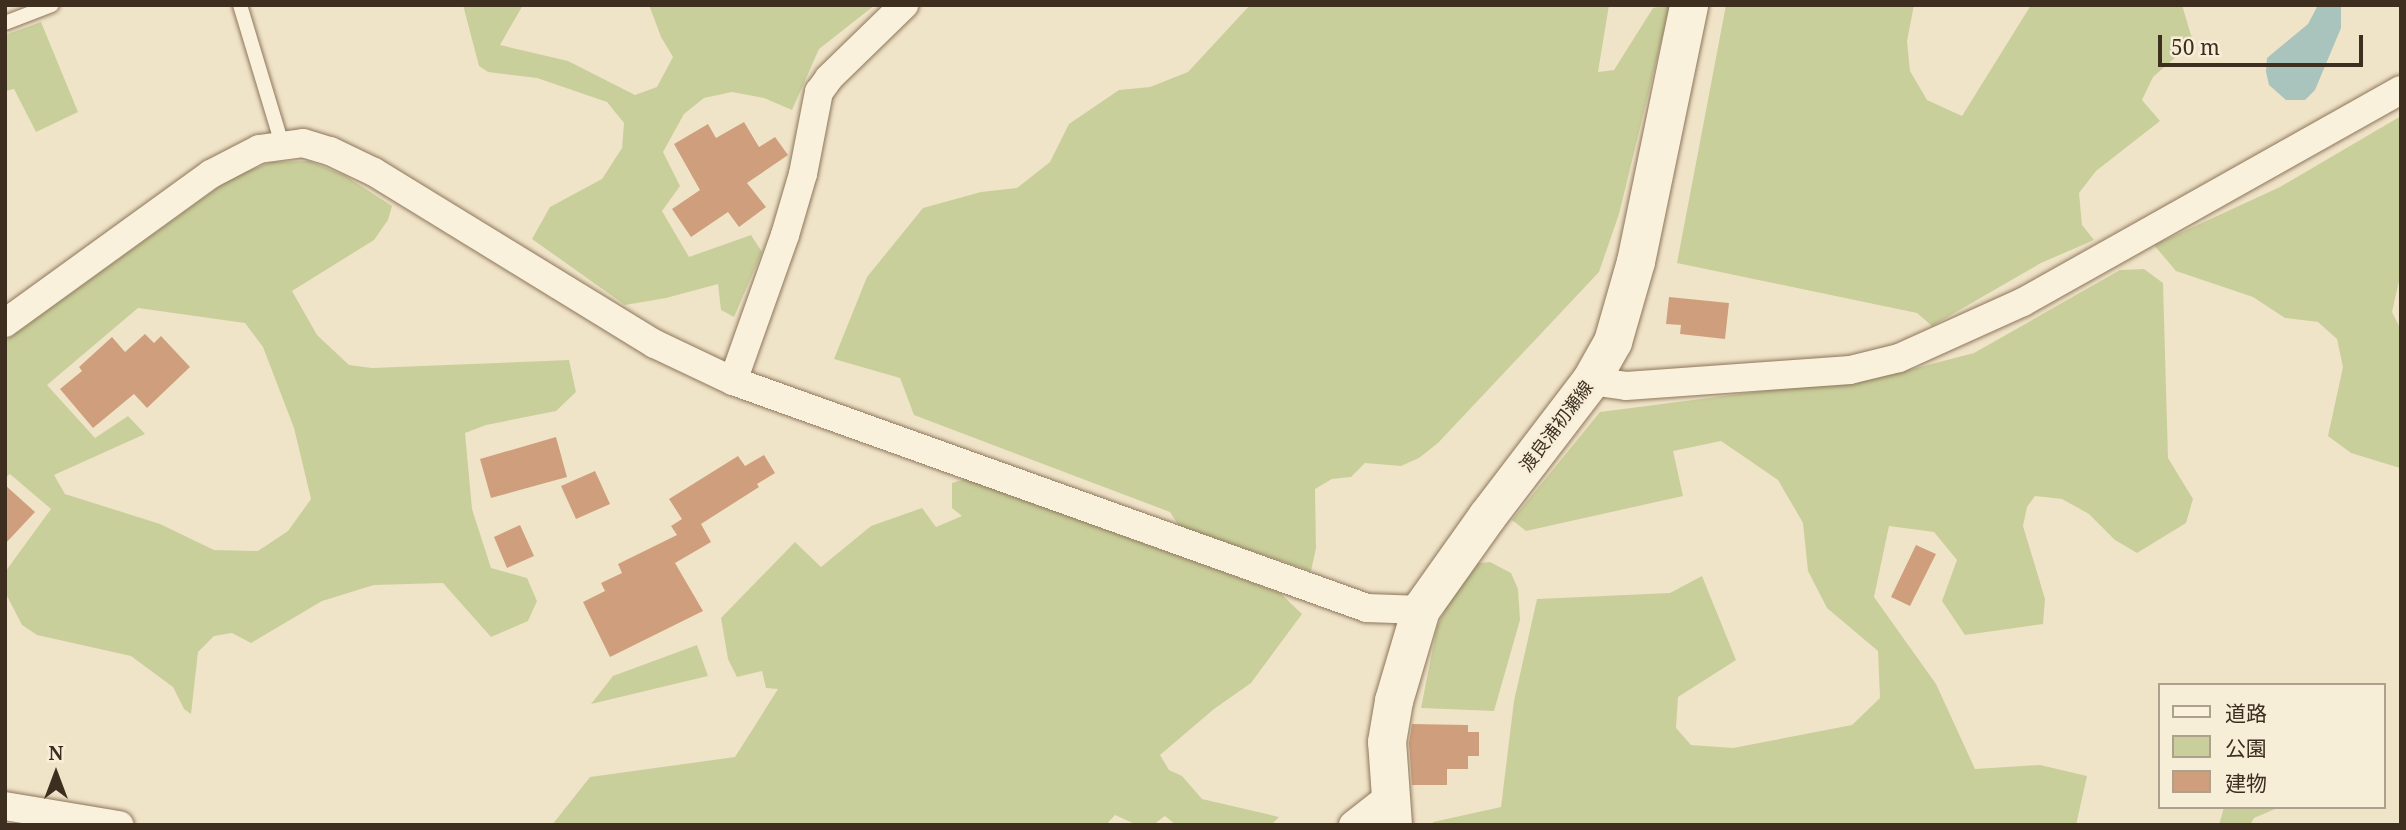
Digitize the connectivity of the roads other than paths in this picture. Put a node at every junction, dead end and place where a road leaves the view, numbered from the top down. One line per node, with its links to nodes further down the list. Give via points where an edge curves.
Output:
1 (52, 5): 5 (lane)
2 (240, 5): 7 (lane)
3 (904, 5): 9 (street, via 819,92 785,235)
4 (1689, 5): 10 (main road, 渡良浦初瀬線, via 1636,262 1613,342)
5 (5, 23)
6 (2401, 90): 10 (street, via 2023,302 1899,358 1850,370 1626,386)
7 (282, 144): 8 (street, via 259,149 211,174); 9 (street, via 330,151 374,172 606,316)
8 (5, 323)
9 (733, 381): 11 (street, via 1367,608)
10 (1591, 381): 11 (main road, 渡良浦初瀬線)
11 (1421, 610): 13 (main road, 渡良浦初瀬線, via 1387,742)
12 (5, 806): 14 (street)
13 (1392, 810): 15 (street)
14 (119, 825)
15 (1353, 825)

